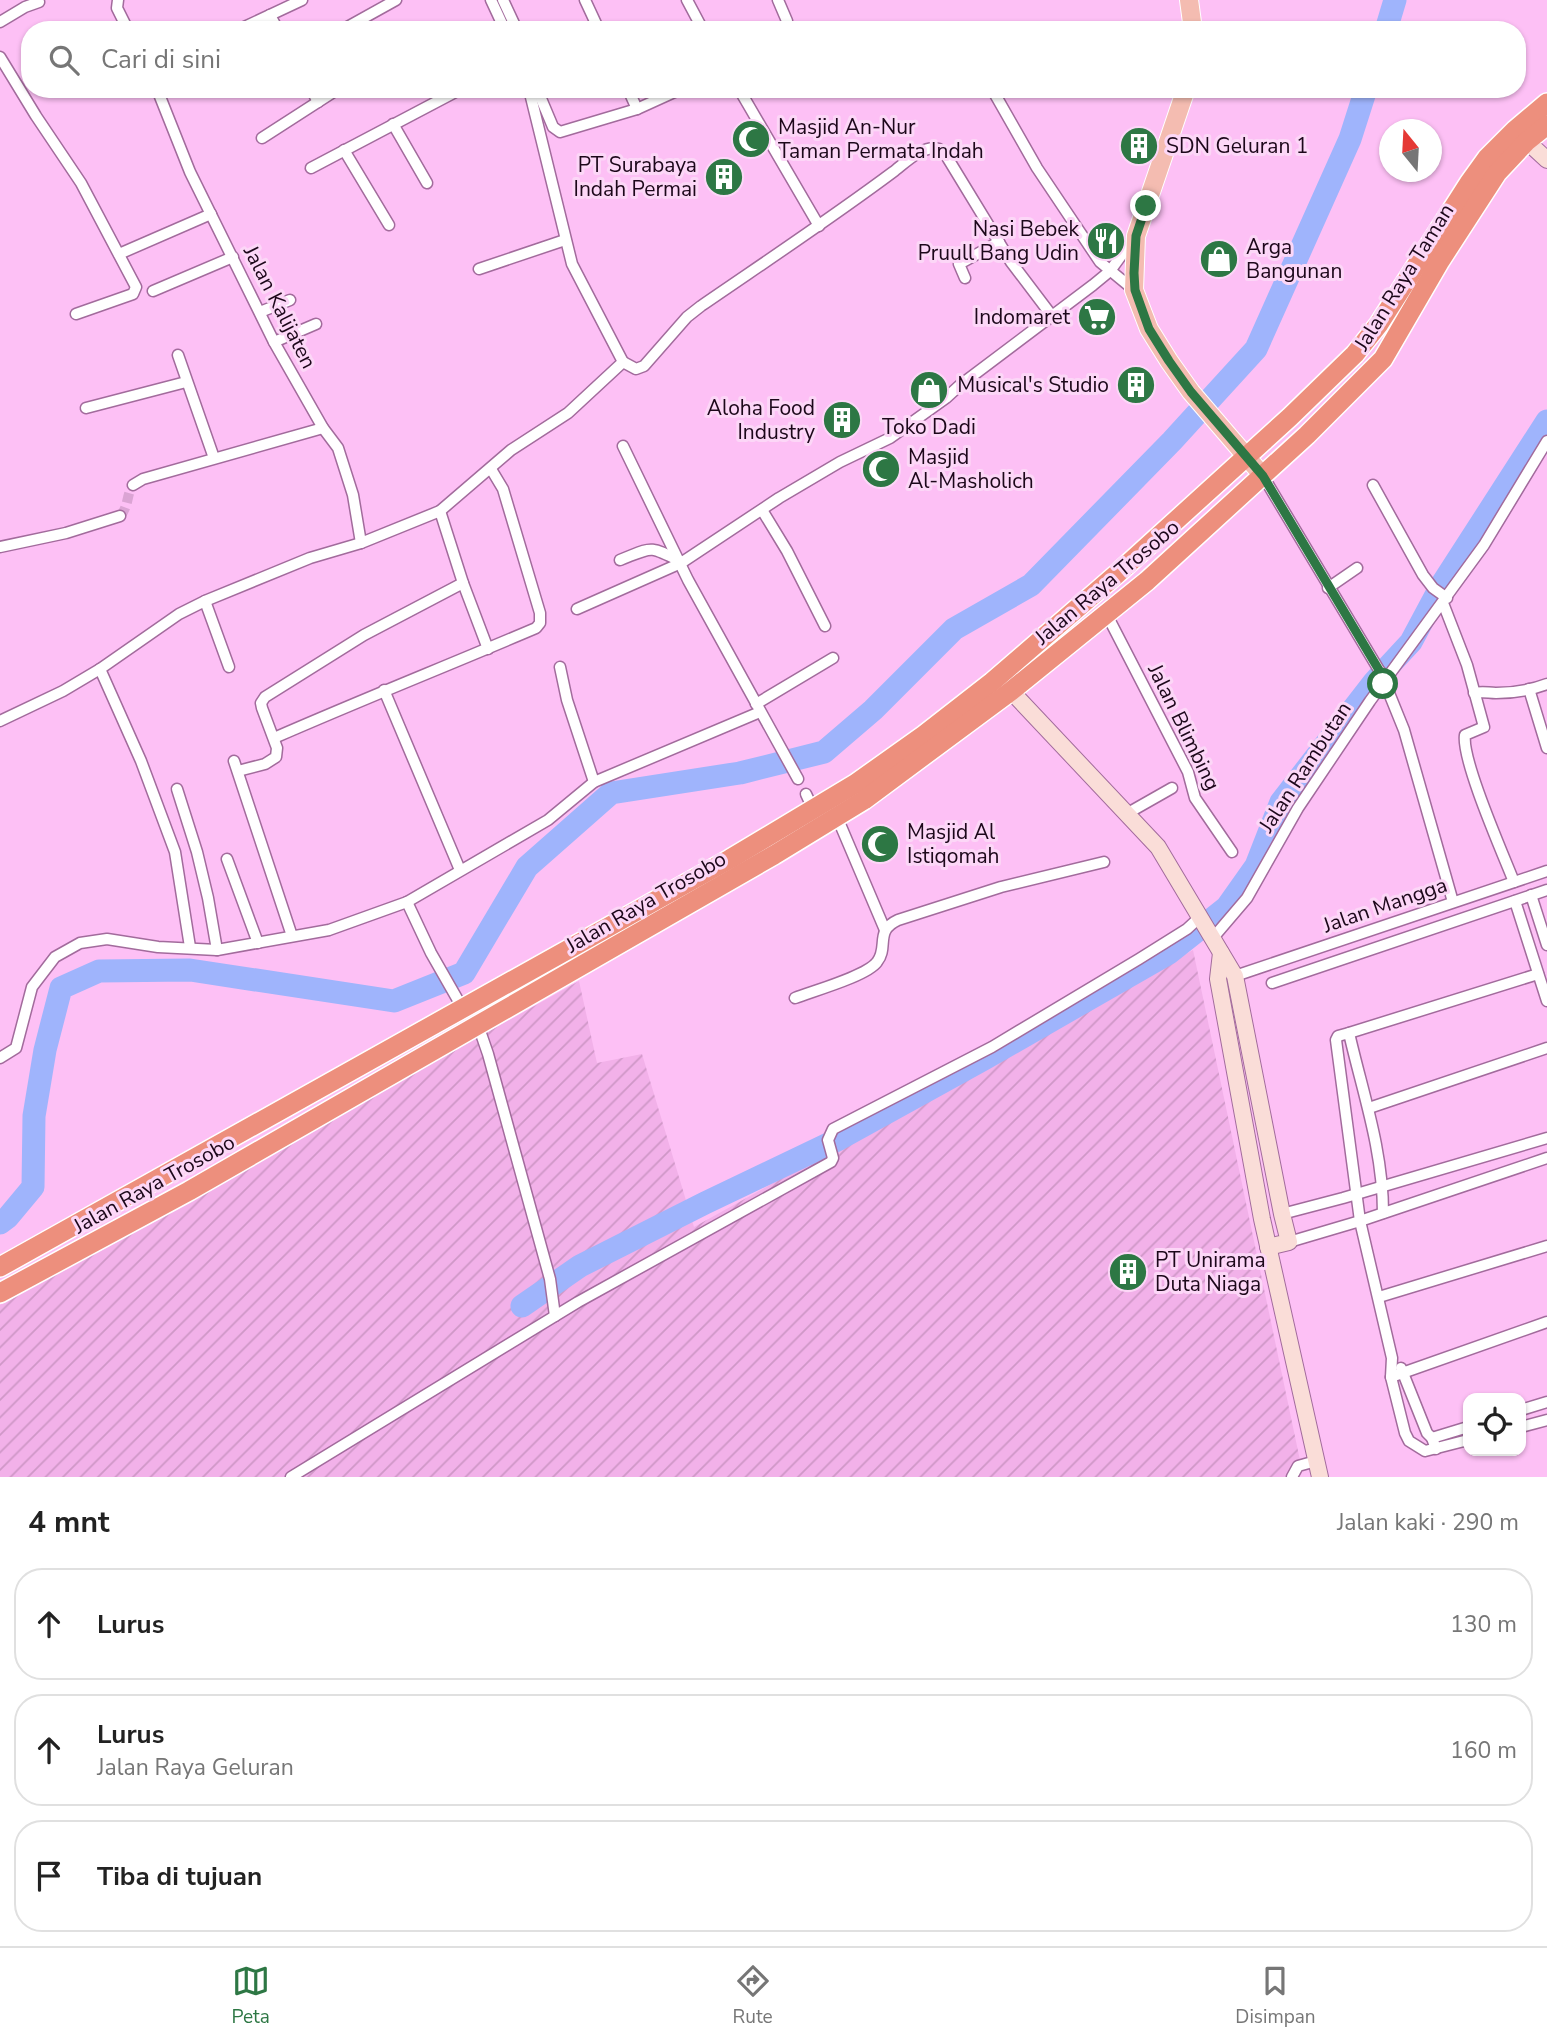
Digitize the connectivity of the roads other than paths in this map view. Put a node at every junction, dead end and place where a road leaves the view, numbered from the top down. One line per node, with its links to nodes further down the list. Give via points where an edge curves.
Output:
1 (118, 0): 12 (street)
2 (302, 0): 11 (street)
3 (396, 0): 15 (street)
4 (491, 0): 16 (street)
5 (503, 0): 17 (street)
6 (584, 0): 18 (street)
7 (687, 0): 19 (street)
8 (778, 0): 20 (street)
9 (1189, 0): 21 (main road)
10 (39, 2): 22 (street)
11 (270, 15): 13 (street); 14 (street)
12 (124, 21)
13 (257, 21)
14 (273, 21)
15 (358, 21)
16 (501, 21)
17 (513, 21)
18 (594, 21)
19 (698, 21)
20 (788, 21)
21 (1192, 21)
22 (0, 22)
23 (0, 57): 24 (street)
24 (21, 91)
25 (25, 98): 54 (street, via 81,183)
26 (161, 98): 48 (street, Jalan Kalijaten)
27 (316, 98): 37 (street)
28 (324, 98): 37 (street)
29 (444, 98): 40 (street)
30 (531, 98): 52 (street)
31 (541, 98): 39 (street, via 560,132)
32 (632, 98): 39 (street)
33 (661, 98): 39 (street)
34 (744, 98): 50 (street)
35 (997, 98): 57 (street, via 1037,168)
36 (1183, 98): 51 (main road)
37 (318, 102): 43 (street)
38 (1547, 103): 42 (highway, Jalan Raya Taman)
39 (637, 109)
40 (393, 124): 44 (street); 47 (street)
41 (1547, 125): 42 (highway, Jalan Raya Taman)
42 (1521, 136): 45 (street); 74 (highway, Jalan Raya Taman, via 1487,158 1355,354); 77 (highway, Jalan Raya Taman, via 1383,359)
43 (262, 138)
44 (344, 150): 46 (street); 49 (street)
45 (1547, 160)
46 (311, 168)
47 (427, 183)
48 (211, 214): 54 (street); 55 (street, Jalan Kalijaten)
49 (389, 225)
50 (819, 226): 53 (street, via 921,151 933,147 947,157); 68 (street, via 687,317 644,366 632,369)
51 (1136, 236): 57 (street); 59 (main road)
52 (565, 240): 56 (street); 68 (street, via 575,273)
53 (999, 242): 58 (street, via 959,264); 64 (street)
54 (119, 254): 63 (street, via 135,292)
55 (233, 257): 60 (street); 62 (street, Jalan Kalijaten)
56 (479, 269)
57 (1110, 271): 59 (street); 64 (street)
58 (965, 278)
59 (1135, 290): 74 (main road, via 1149,329 1169,361)
60 (153, 291)
61 (290, 300): 62 (street)
62 (260, 312): 66 (street, Jalan Kalijaten)
63 (76, 314)
64 (1052, 316): 80 (street, via 890,438)
65 (316, 324): 66 (street)
66 (274, 342): 71 (street, Jalan Kalijaten)
67 (178, 355): 69 (street)
68 (622, 362): 76 (street, via 568,413)
69 (186, 382): 70 (street); 75 (street)
70 (86, 408)
71 (323, 428): 75 (street); 83 (street, Jalan Kalijaten, via 338,448 353,495)
72 (623, 446): 86 (street)
73 (1545, 449): 90 (street, Jalan Rambutan, via 1484,545)
74 (1246, 457): 77 (main road); 140 (highway, Jalan Raya Trosobo, via 992,682 855,784 810,802 730,859)
75 (214, 458): 78 (street)
76 (495, 465): 81 (street); 95 (street, via 541,617 537,628)
77 (1263, 476): 89 (street); 93 (highway, Jalan Raya Trosobo)
78 (134, 485)
79 (1373, 485): 90 (street, via 1423,575)
80 (762, 509): 86 (street); 94 (street)
81 (440, 511): 83 (street); 88 (street)
82 (120, 516): 84 (street)
83 (361, 543): 91 (street, via 310,558)
84 (0, 547)
85 (620, 559): 86 (street, via 654,549)
86 (681, 562): 92 (street); 106 (street)
87 (1357, 568): 89 (street)
88 (463, 583): 95 (street); 108 (street, via 364,635 265,697 262,708)
89 (1328, 588): 100 (street)
90 (1441, 596): 100 (street, Jalan Rambutan); 105 (street)
91 (205, 601): 97 (street); 99 (street)
92 (577, 610)
93 (1107, 615): 104 (highway, Jalan Raya Trosobo); 116 (street, Jalan Blimbing, via 1188,772 1195,798)
94 (825, 626)
95 (488, 649): 103 (street)
96 (833, 659): 106 (street)
97 (229, 667)
98 (560, 667): 111 (street, via 567,700)
99 (100, 669): 107 (street); 132 (street, via 175,852)
100 (1383, 677): 126 (street, via 1404,730); 127 (street, Jalan Rambutan, via 1298,808 1247,898)
101 (1547, 684): 102 (street)
102 (1529, 689): 105 (street); 109 (street)
103 (384, 690): 108 (street); 119 (street)
104 (1011, 691): 114 (street); 115 (highway, Jalan Raya Trosobo)
105 (1474, 692): 121 (street, via 1483,727 1465,735 1464,741)
106 (758, 708): 110 (street); 111 (street)
107 (0, 720)
108 (274, 738): 129 (street, via 277,752 273,760 236,766)
109 (1547, 748)
110 (798, 777)
111 (600, 780): 119 (street, via 548,820)
112 (1172, 788): 114 (street)
113 (177, 789): 133 (street, via 197,852)
114 (1128, 813): 127 (street, via 1158,846)
115 (837, 817): 128 (street); 141 (highway, Jalan Raya Trosobo)
116 (1231, 852)
117 (227, 859): 130 (street)
118 (1104, 862): 128 (street, via 1001,887 898,920)
119 (460, 870): 125 (street)
120 (1547, 871): 121 (street, Jalan Mangga)
121 (1514, 882): 126 (street, Jalan Mangga)
122 (1547, 890): 123 (street)
123 (1531, 895): 124 (street); 131 (street)
124 (1515, 901): 135 (street); 137 (street)
125 (407, 902): 129 (street, via 329,930); 140 (street)
126 (1453, 902): 136 (street, Jalan Mangga)
127 (1205, 926): 134 (street); 164 (street, Jalan Rambutan, via 1187,929 992,1047 833,1129 828,1140 831,1162)
128 (885, 930): 138 (street, via 880,960 873,967)
129 (292, 936): 130 (street)
130 (258, 943): 133 (street)
131 (1547, 945)
132 (190, 947): 133 (street); 144 (street, via 107,939 80,943 55,957 32,987 16,1048)
133 (217, 950)
134 (1221, 953): 136 (street); 156 (street, via 1219,1020)
135 (1538, 974): 139 (street); 142 (street)
136 (1235, 976): 155 (street)
137 (1272, 983)
138 (795, 998)
139 (1547, 1001)
140 (459, 1002): 148 (highway, Jalan Raya Trosobo)
141 (478, 1025): 151 (highway, Jalan Raya Trosobo); 164 (street, via 551,1279)
142 (1349, 1033): 145 (street); 152 (street, via 1336,1040)
143 (1547, 1048): 145 (street)
144 (0, 1058)
145 (1369, 1108): 150 (street)
146 (1547, 1138): 150 (street)
147 (1547, 1158): 154 (street)
148 (176, 1168): 149 (highway, Jalan Raya Trosobo); 151 (highway, via 175,1177)
149 (156, 1179): 153 (highway, via 164,1184); 161 (highway, Jalan Raya Trosobo)
150 (1383, 1186): 152 (street); 154 (street)
151 (189, 1191): 153 (highway, Jalan Raya Trosobo)
152 (1357, 1194): 155 (street); 157 (street)
153 (170, 1202): 162 (highway, Jalan Raya Trosobo)
154 (1383, 1213): 157 (street)
155 (1282, 1214): 156 (street); 158 (street)
156 (1262, 1219): 160 (street)
157 (1360, 1222): 158 (street); 163 (street)
158 (1289, 1242): 160 (street)
159 (1547, 1245): 163 (street)
160 (1268, 1247): 176 (street)
161 (0, 1267)
162 (0, 1293)
163 (1379, 1297): 166 (street)
164 (555, 1315): 177 (street)
165 (1547, 1322): 167 (street)
166 (1392, 1358): 167 (street); 168 (street)
167 (1403, 1372): 168 (street); 175 (street)
168 (1391, 1377): 175 (street, via 1407,1438 1422,1450)
169 (1547, 1402): 170 (street)
170 (1526, 1408)
171 (1547, 1420): 172 (street)
172 (1526, 1426)
173 (1463, 1429): 175 (street)
174 (1463, 1440): 175 (street)
175 (1434, 1443)
176 (1318, 1469): 178 (street, via 1298,1466)
177 (291, 1477)
178 (1292, 1477)

